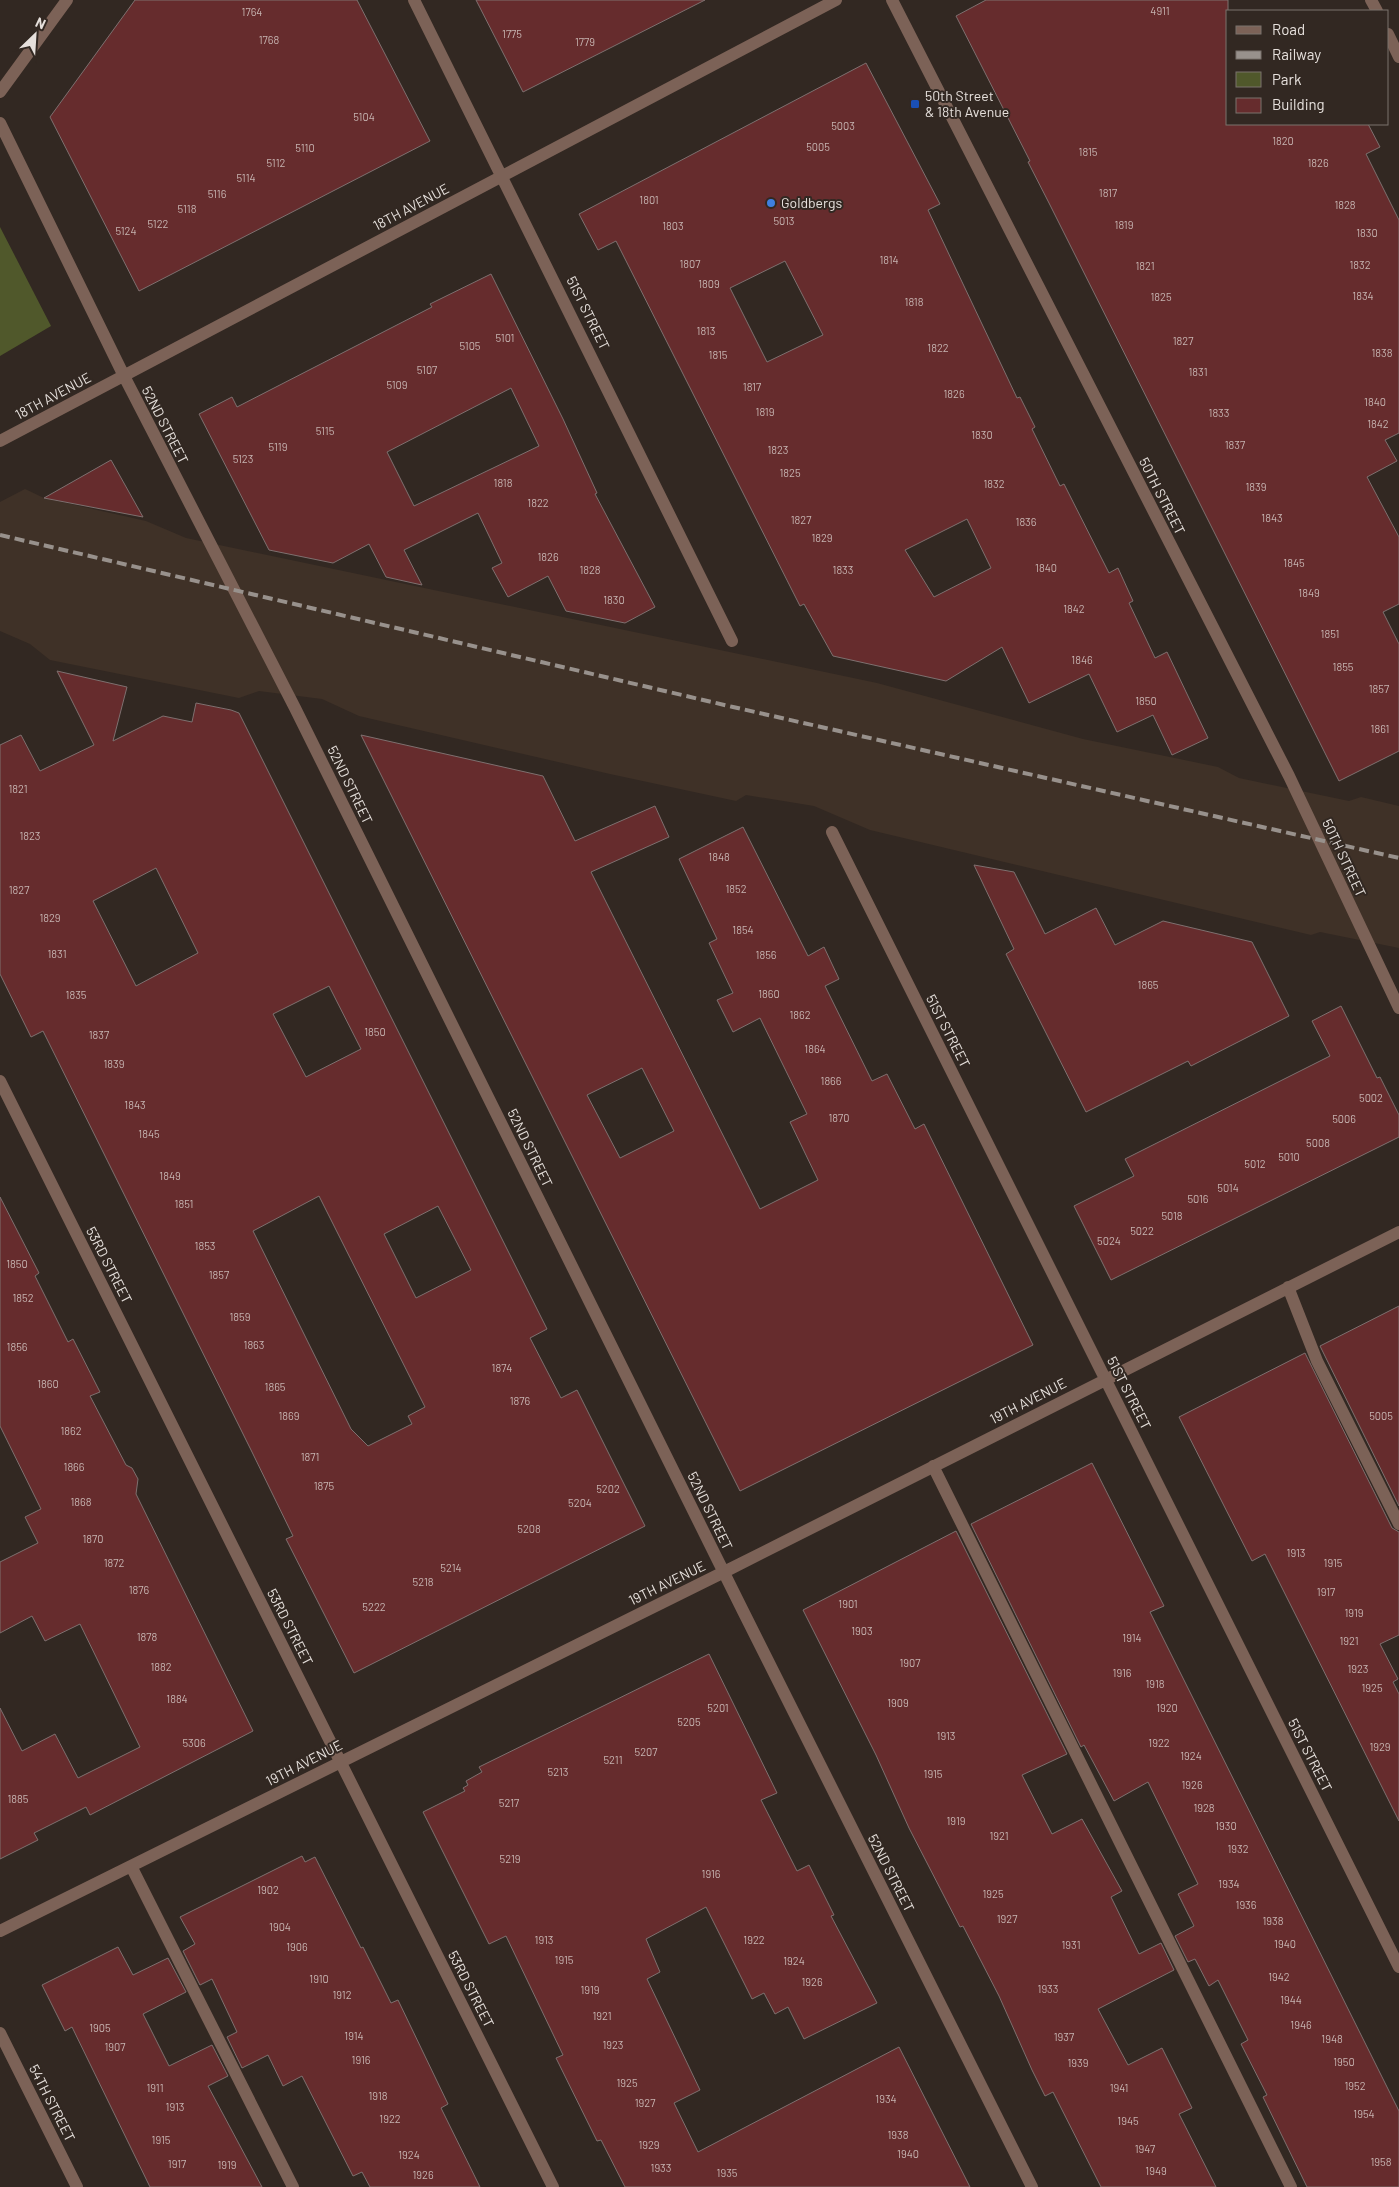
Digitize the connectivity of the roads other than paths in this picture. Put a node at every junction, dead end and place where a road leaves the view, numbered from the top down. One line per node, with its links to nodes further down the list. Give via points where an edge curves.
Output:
1 (67, 0): 7 (street)
2 (414, 0): 9 (street, 51ST STREET)
3 (836, 0): 9 (street, 18TH AVENUE)
4 (892, 0): 14 (street, 50TH STREET, via 1289,776)
5 (1389, 36): 6 (street)
6 (1399, 56)
7 (0, 92)
8 (0, 123): 10 (street, 52ND STREET)
9 (503, 176): 10 (street, 18TH AVENUE); 12 (street, 51ST STREET)
10 (124, 376): 11 (street, 18TH AVENUE); 21 (street, 52ND STREET, via 295,708)
11 (0, 441)
12 (732, 641)
13 (832, 832): 18 (street, 51ST STREET)
14 (1399, 1008)
15 (0, 1081): 22 (street, 53RD STREET)
16 (1399, 1232): 17 (street, 19TH AVENUE)
17 (1288, 1287): 18 (street, 19TH AVENUE); 20 (street, via 1317,1361)
18 (1105, 1379): 19 (street, 19TH AVENUE); 25 (street, 51ST STREET)
19 (933, 1466): 21 (street, 19TH AVENUE); 31 (street)
20 (1399, 1524)
21 (724, 1572): 22 (street, 19TH AVENUE); 30 (street, 52ND STREET)
22 (340, 1761): 23 (street, 19TH AVENUE); 29 (street, 53RD STREET)
23 (131, 1866): 24 (street, 19TH AVENUE); 28 (street)
24 (0, 1932)
25 (1399, 1967)
26 (0, 2033): 27 (street, 54TH STREET)
27 (77, 2187)
28 (294, 2187)
29 (553, 2187)
30 (1032, 2187)
31 (1291, 2187)

